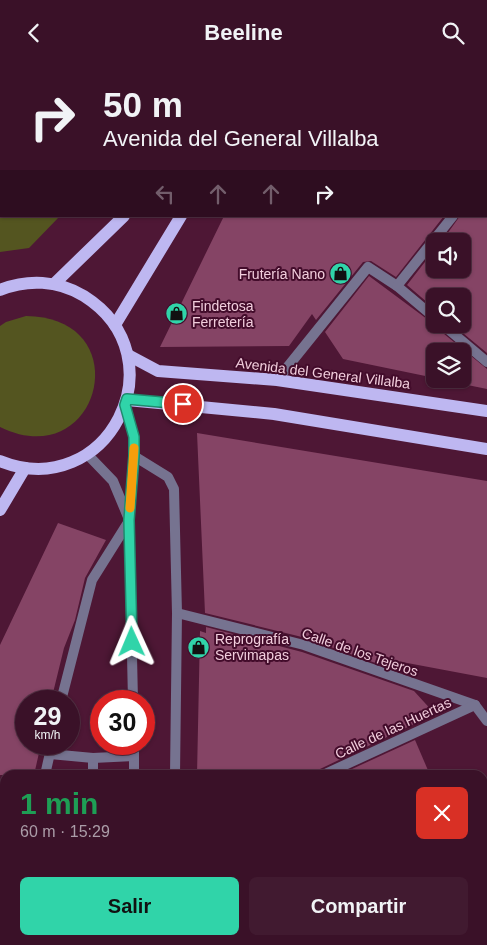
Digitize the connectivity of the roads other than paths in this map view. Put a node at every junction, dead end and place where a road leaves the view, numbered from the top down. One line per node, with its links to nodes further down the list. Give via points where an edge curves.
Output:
1 (123, 217): 4 (main road)
2 (179, 217): 8 (main road)
3 (452, 217): 5 (street)
4 (54, 284): 6 (main road, via 33,282); 8 (main road, via 76,291 96,304)
5 (397, 286): 7 (street); 12 (street, via 368,267)
6 (0, 290)
7 (426, 310)
8 (115, 325): 10 (main road)
9 (453, 333): 11 (street)
10 (128, 355): 12 (main road, Avenida del General Villalba, via 158,371); 13 (main road, via 130,370)
11 (487, 362)
12 (277, 380): 14 (main road, Avenida del General Villalba)
13 (126, 402): 15 (main road, via 274,414); 16 (main road, via 116,425); 17 (street, via 134,437)
14 (487, 411)
15 (487, 449)
16 (87, 455): 19 (main road, via 67,464); 21 (street, via 113,481)
17 (134, 456): 21 (street); 22 (street, via 168,477 174,489)
18 (0, 461): 19 (main road)
19 (24, 468): 20 (main road)
20 (0, 510)
21 (129, 520): 23 (street, via 92,581); 24 (street)
22 (177, 613): 25 (street, Calle de los Tejeros, via 304,645); 34 (street)
23 (64, 690)
24 (133, 690)
25 (475, 705): 26 (street); 35 (street, Calle de las Huertas)
26 (487, 721)
27 (50, 755): 31 (street)
28 (79, 755): 30 (street)
29 (134, 756): 30 (street); 33 (street)
30 (93, 758): 32 (street)
31 (46, 770)
32 (93, 770)
33 (134, 770)
34 (176, 770)
35 (334, 770)

